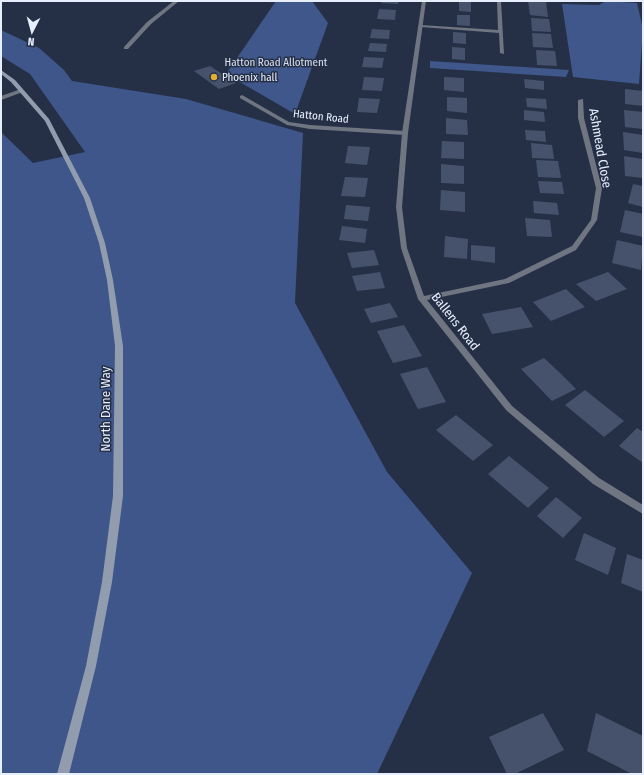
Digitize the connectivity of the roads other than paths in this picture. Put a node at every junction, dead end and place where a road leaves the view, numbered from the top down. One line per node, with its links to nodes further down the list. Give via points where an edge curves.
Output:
1 (177, 1): 6 (street, via 149,23)
2 (424, 1): 4 (street, Ballens Road)
3 (499, 1): 5 (street)
4 (421, 26): 5 (street); 13 (street, Ballens Road)
5 (501, 32): 7 (street)
6 (126, 48)
7 (502, 53)
8 (1, 71): 9 (street, North Dane Way)
9 (22, 91): 11 (street); 16 (street, North Dane Way, via 47,120 88,198 110,280 119,346 118,496 107,582 91,666)
10 (242, 97): 13 (street, Hatton Road, via 287,123)
11 (1, 98)
12 (581, 100): 14 (street, Ashmead Close, via 581,118 599,188 594,220 574,248 507,281)
13 (405, 133): 14 (street, Ballens Road, via 399,207 404,248)
14 (422, 299): 15 (street, Ballens Road, via 509,408 596,481)
15 (643, 510)
16 (64, 774)

